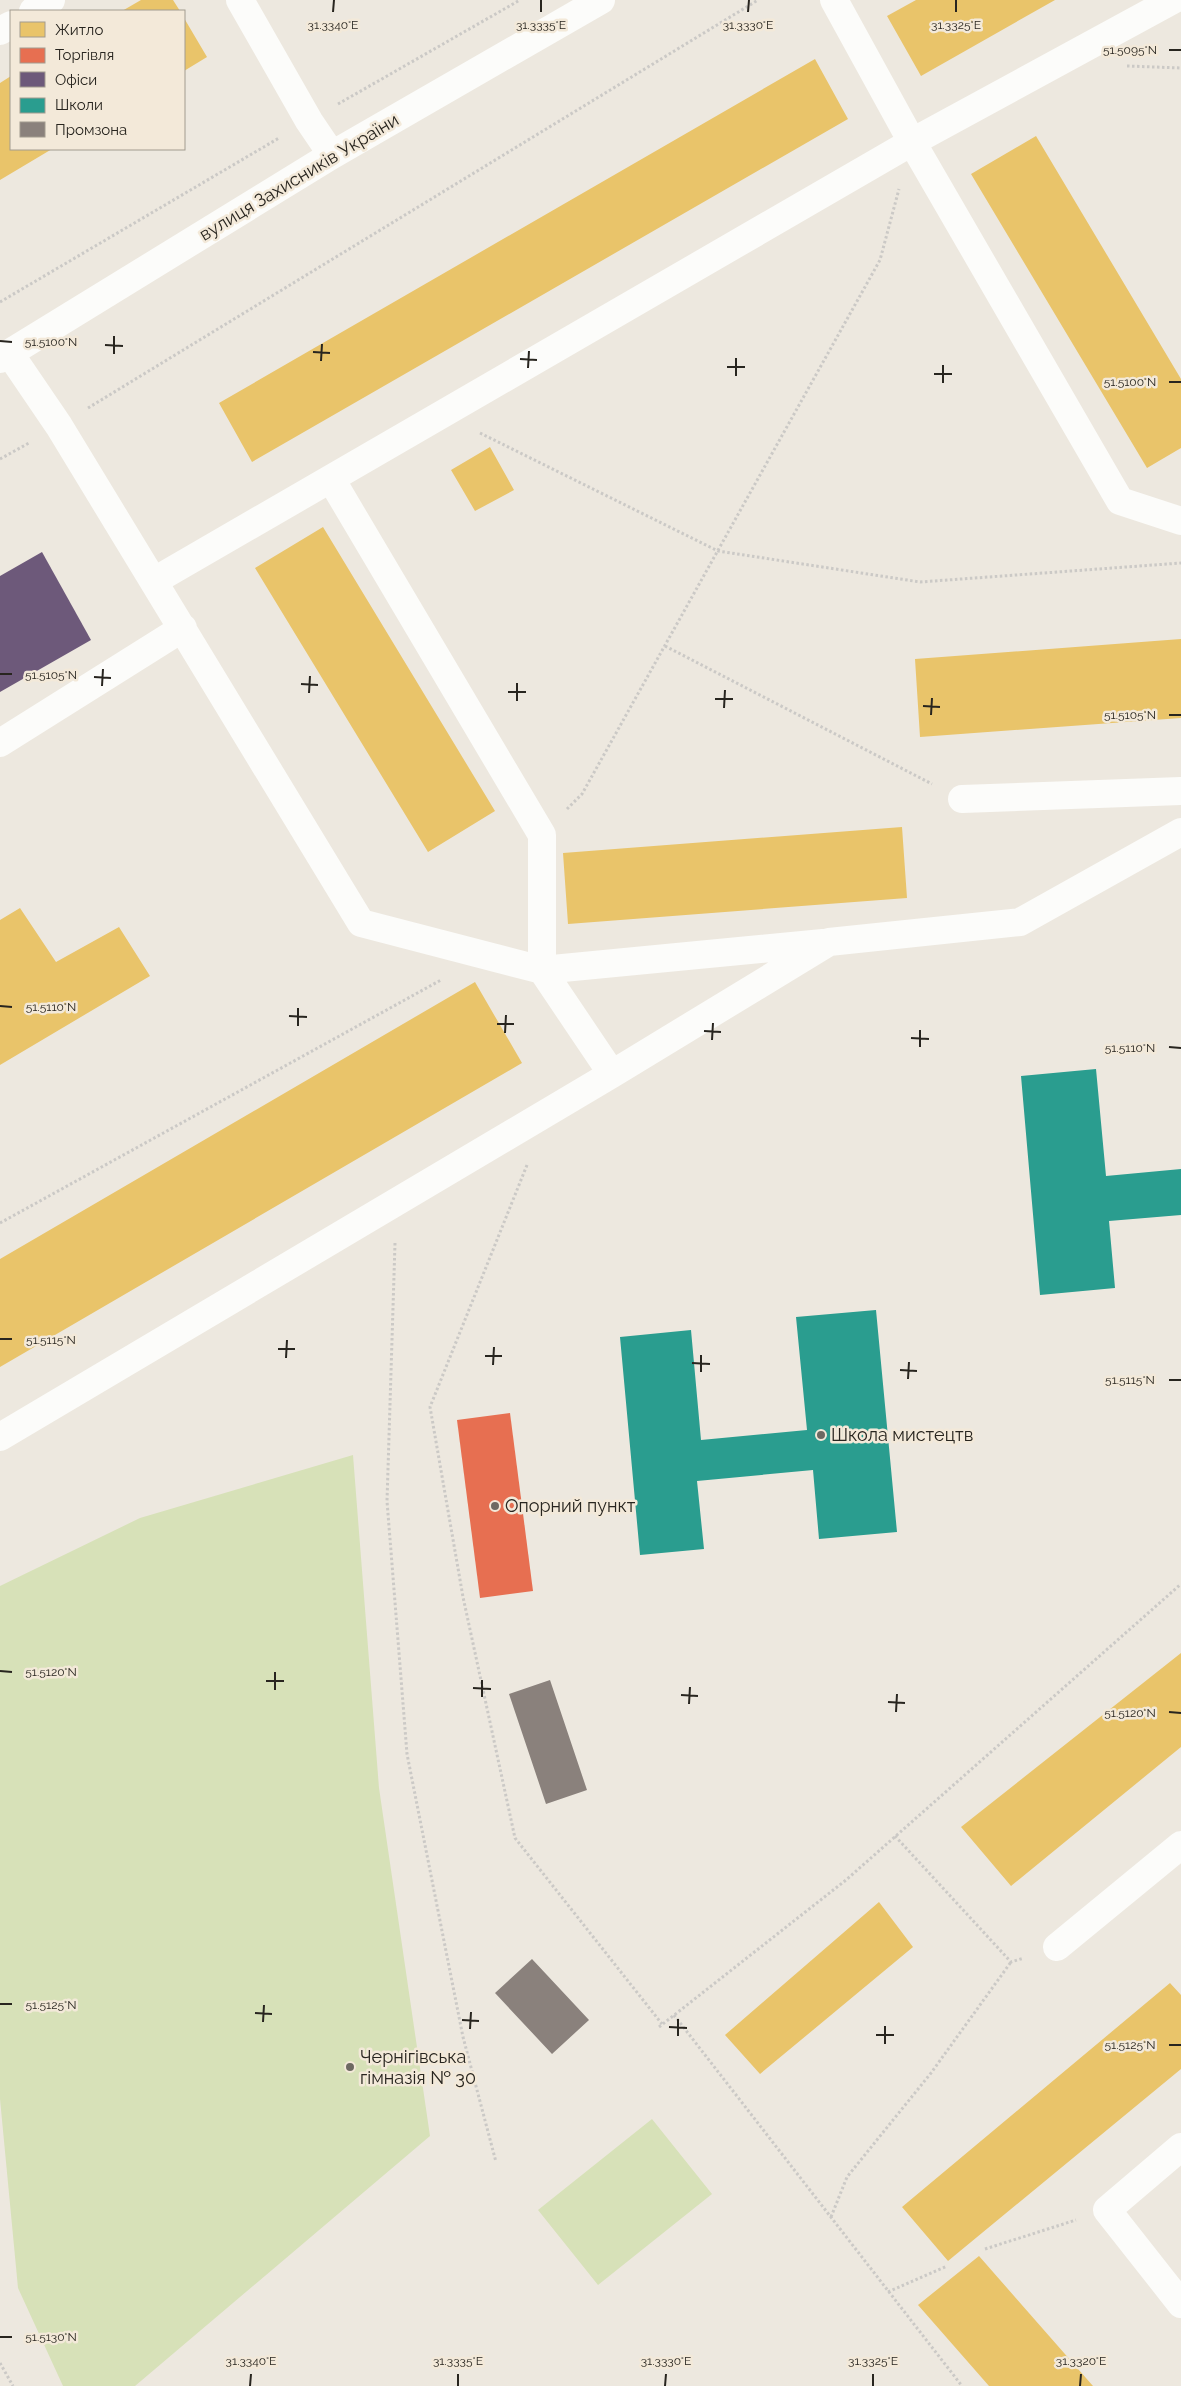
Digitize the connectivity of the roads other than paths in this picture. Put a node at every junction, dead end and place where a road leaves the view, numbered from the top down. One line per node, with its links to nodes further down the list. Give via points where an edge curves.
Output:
1 (51, 0): 6 (street)
2 (240, 0): 8 (street)
3 (601, 0): 8 (street, вулиця Захисників України)
4 (834, 0): 7 (street)
5 (1173, 0): 7 (street)
6 (35, 10)
7 (912, 142): 10 (street); 11 (street, via 1120,501)
8 (332, 155): 9 (street, вулиця Захисників України)
9 (5, 357): 12 (street, via 59,426)
10 (331, 479): 12 (street); 19 (street, via 542,835)
11 (1181, 521)
12 (154, 581): 13 (street)
13 (183, 628): 14 (street); 19 (street, via 361,923)
14 (0, 743)
15 (1181, 791): 16 (street)
16 (962, 799)
17 (1181, 832): 18 (street, via 1020,922)
18 (829, 942): 19 (street); 20 (street)
19 (542, 970): 20 (street)
20 (612, 1074): 21 (street)
21 (0, 1438)
22 (1181, 1845): 23 (street)
23 (1057, 1946)
24 (1181, 2147): 25 (street, via 1107,2210)
25 (1181, 2304)

